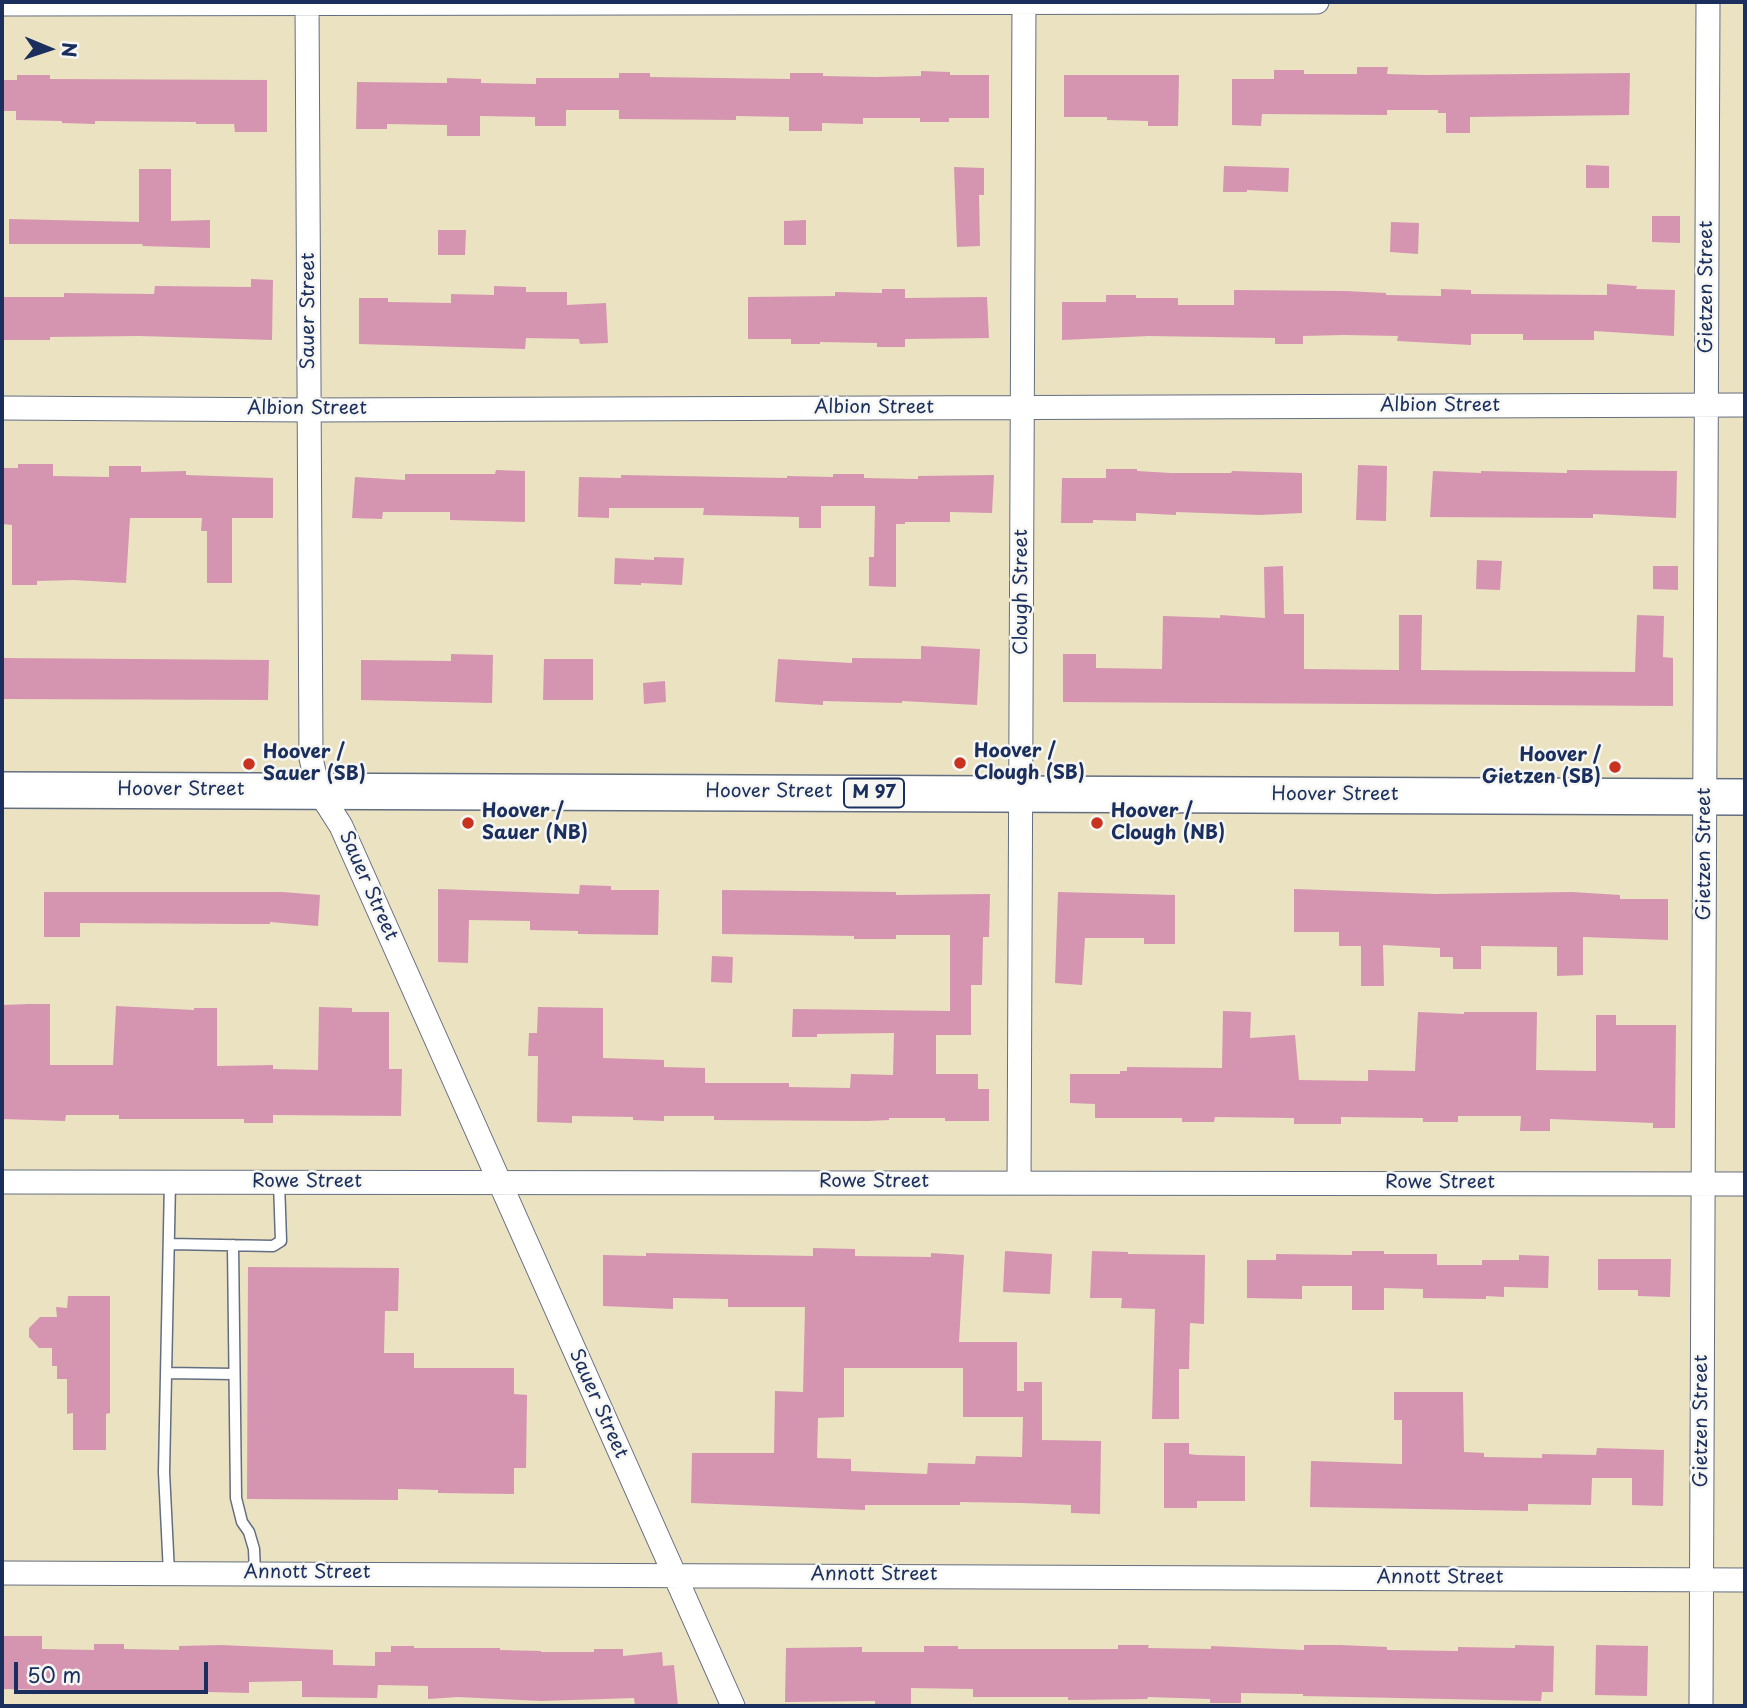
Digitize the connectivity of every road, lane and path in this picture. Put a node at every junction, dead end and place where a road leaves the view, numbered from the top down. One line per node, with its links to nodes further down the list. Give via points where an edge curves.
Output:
1 (1024, 2): 2 (street); 4 (street); 9 (street, Clough Street)
2 (1317, 2)
3 (1708, 2): 6 (street, Gietzen Street)
4 (307, 3): 5 (street); 10 (street, Sauer Street)
5 (2, 4)
6 (1706, 404): 7 (street, Albion Street); 9 (street, Albion Street); 14 (street, Gietzen Street)
7 (1745, 405)
8 (2, 408): 10 (street, Albion Street)
9 (1023, 408): 10 (street, Albion Street); 13 (street, Clough Street)
10 (309, 410): 12 (street, Sauer Street, via 311,758)
11 (2, 790): 12 (main road, Hoover Street / M 97)
12 (318, 790): 13 (main road, Hoover Street / M 97); 16 (street, Sauer Street, via 341,826)
13 (1022, 794): 14 (main road, Hoover Street / M 97); 20 (street, Clough Street)
14 (1705, 797): 15 (main road, Hoover Street / M 97); 21 (street, Gietzen Street)
15 (1745, 797)
16 (499, 1181): 19 (street, Rowe Street); 20 (street, Rowe Street); 30 (street, Sauer Street)
17 (2, 1182): 18 (street, Rowe Street)
18 (170, 1182): 19 (street, Rowe Street); 23 (lane)
19 (279, 1182): 24 (lane, via 281,1241 273,1246)
20 (1019, 1182): 21 (street, Rowe Street)
21 (1703, 1184): 22 (street, Rowe Street); 31 (street, Gietzen Street)
22 (1745, 1184)
23 (170, 1244): 24 (lane); 25 (lane)
24 (233, 1245): 26 (lane)
25 (167, 1373): 26 (lane); 28 (lane, via 164,1472)
26 (234, 1374): 29 (lane, via 236,1497 254,1549)
27 (2, 1573): 28 (street, Annott Street)
28 (169, 1573): 29 (street, Annott Street)
29 (255, 1573): 30 (street, Annott Street)
30 (673, 1574): 31 (street, Annott Street); 33 (street, Sauer Street)
31 (1701, 1580): 32 (street, Annott Street); 34 (street, Gietzen Street)
32 (1745, 1580)
33 (733, 1706)
34 (1701, 1706)

